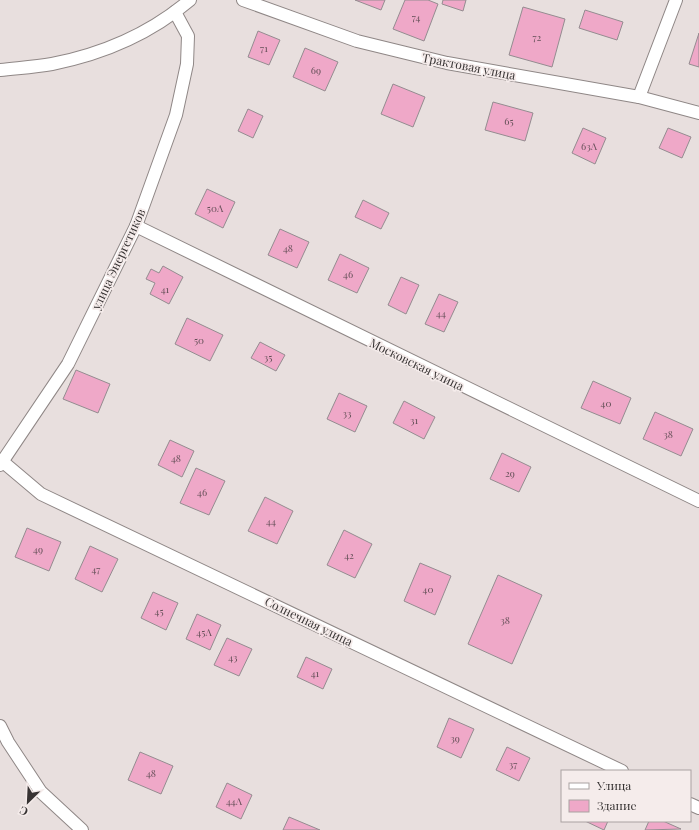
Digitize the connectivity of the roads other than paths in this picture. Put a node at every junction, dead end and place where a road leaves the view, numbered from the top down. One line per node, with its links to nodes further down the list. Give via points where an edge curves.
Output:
1 (190, 0): 4 (street)
2 (243, 0): 6 (street, Трактовая улица, via 357,41 448,63)
3 (676, 0): 6 (street)
4 (175, 12): 5 (street, via 134,38 95,53 51,64); 8 (street, улица Энергетиков, via 188,36 186,64 176,115)
5 (0, 70)
6 (640, 97): 7 (street, Трактовая улица)
7 (699, 113)
8 (136, 226): 9 (street, улица Энергетиков, via 68,364); 10 (street, Московская улица)
9 (1, 463): 12 (street, Солнечная улица, via 41,494)
10 (699, 501)
11 (0, 726): 13 (street, via 41,792)
12 (620, 770)
13 (82, 830)

